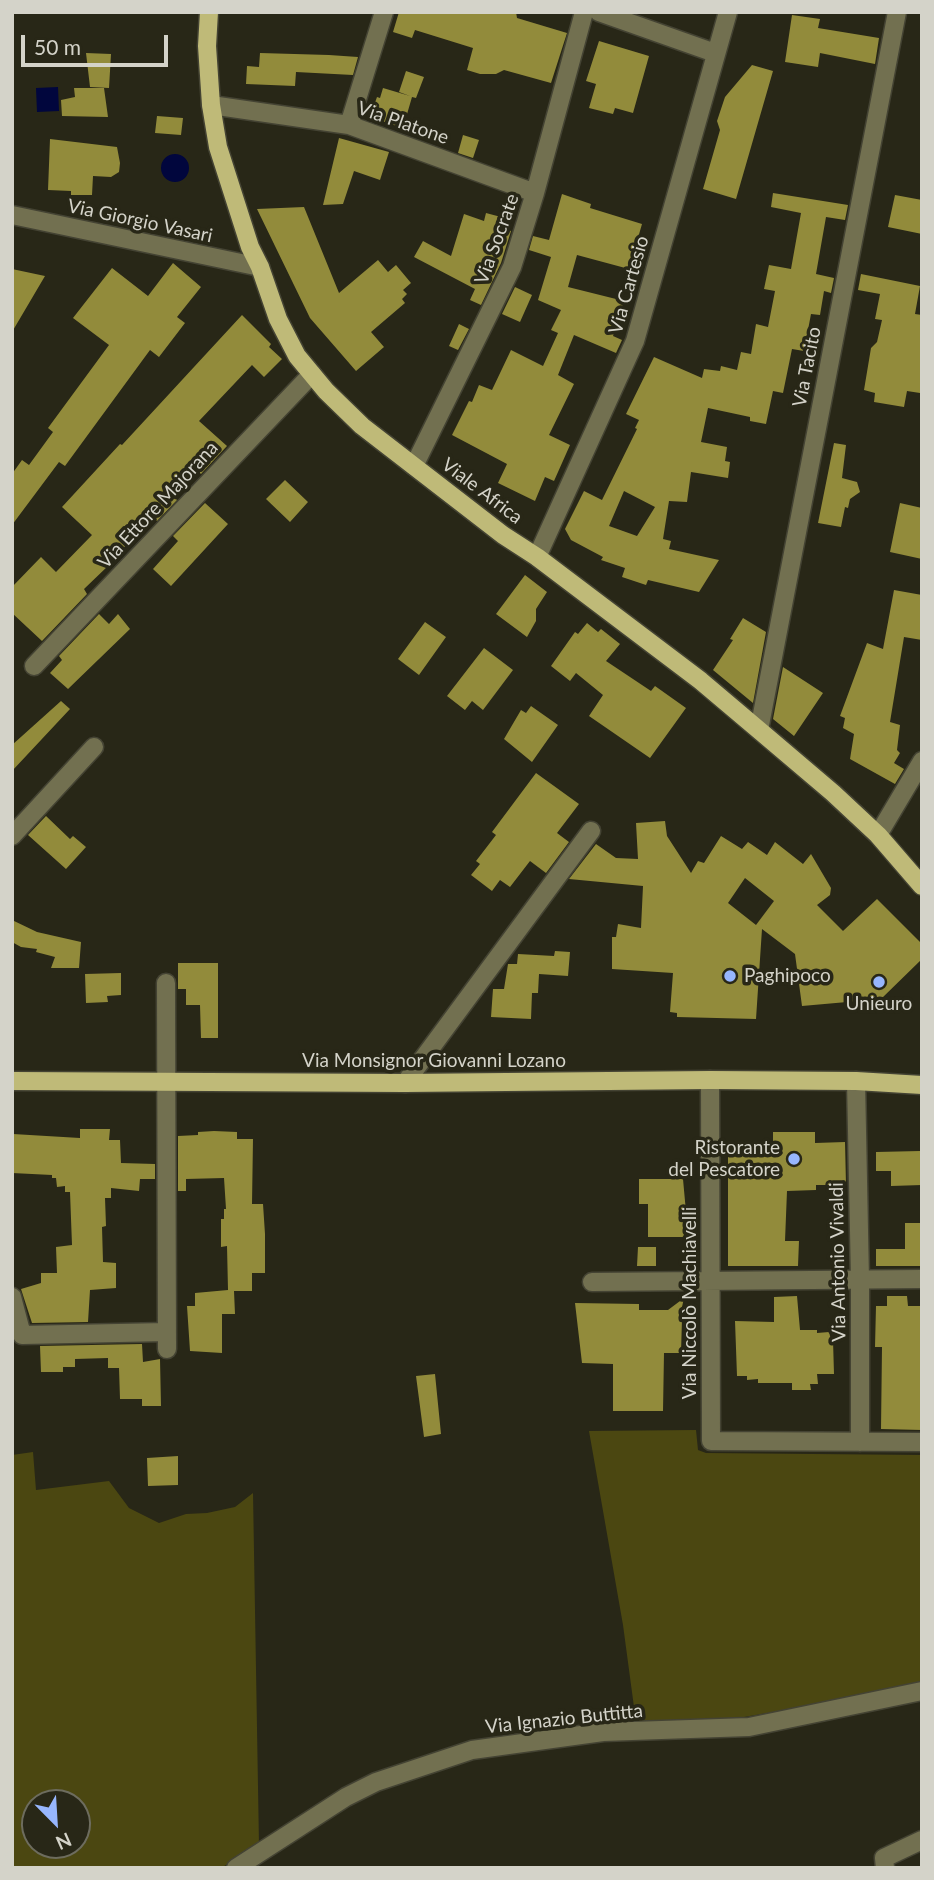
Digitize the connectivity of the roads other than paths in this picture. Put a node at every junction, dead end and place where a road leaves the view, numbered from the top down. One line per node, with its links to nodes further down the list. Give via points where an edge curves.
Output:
1 (209, 12): 8 (main road, Viale Africa)
2 (384, 12): 9 (street)
3 (584, 12): 10 (street, Via Socrate)
4 (599, 12): 7 (street)
5 (728, 12): 7 (street, Via Cartesio)
6 (897, 12): 17 (street, Via Tacito)
7 (715, 53): 15 (street, Via Cartesio, via 635,341)
8 (211, 105): 9 (street, Via Platone); 12 (main road, Viale Africa, via 218,147)
9 (349, 125): 10 (street, Via Platone)
10 (536, 193): 14 (street, Via Socrate, via 512,267)
11 (12, 215): 12 (street, Via Giorgio Vasari)
12 (260, 267): 13 (main road, Viale Africa, via 278,319)
13 (312, 374): 14 (main road, Viale Africa, via 362,426); 16 (street, Via Ettore Majorana)
14 (414, 466): 15 (main road, Viale Africa)
15 (537, 557): 17 (main road, Viale Africa)
16 (34, 666)
17 (760, 730): 21 (main road, Viale Africa)
18 (94, 747): 22 (street)
19 (922, 761): 21 (street)
20 (591, 831): 30 (street)
21 (878, 835): 23 (main road, Viale Africa)
22 (12, 836)
23 (922, 886)
24 (166, 983): 29 (street)
25 (922, 1078): 28 (main road)
26 (710, 1080): 28 (main road, Via Monsignor Giovanni Lozano); 30 (main road, Via Monsignor Giovanni Lozano); 34 (street, Via Niccolò Machiavelli)
27 (12, 1081): 29 (main road, Via Monsignor Giovanni Lozano)
28 (856, 1081): 31 (main road); 33 (street, Via Antonio Vivaldi)
29 (166, 1082): 30 (main road, Via Monsignor Giovanni Lozano); 36 (street, via 166,1340 22,1335)
30 (405, 1083)
31 (922, 1085)
32 (922, 1279): 33 (street)
33 (860, 1280): 34 (street); 37 (street, Via Antonio Vivaldi)
34 (712, 1281): 35 (street); 37 (street, Via Niccolò Machiavelli, via 711,1441)
35 (592, 1282)
36 (12, 1297)
37 (860, 1441): 38 (street)
38 (922, 1442)
39 (922, 1691): 41 (street, Via Ignazio Buttitta, via 749,1727 603,1732 472,1750 356,1792)
40 (922, 1840): 42 (street, via 884,1858)
41 (236, 1868)
42 (885, 1868)

